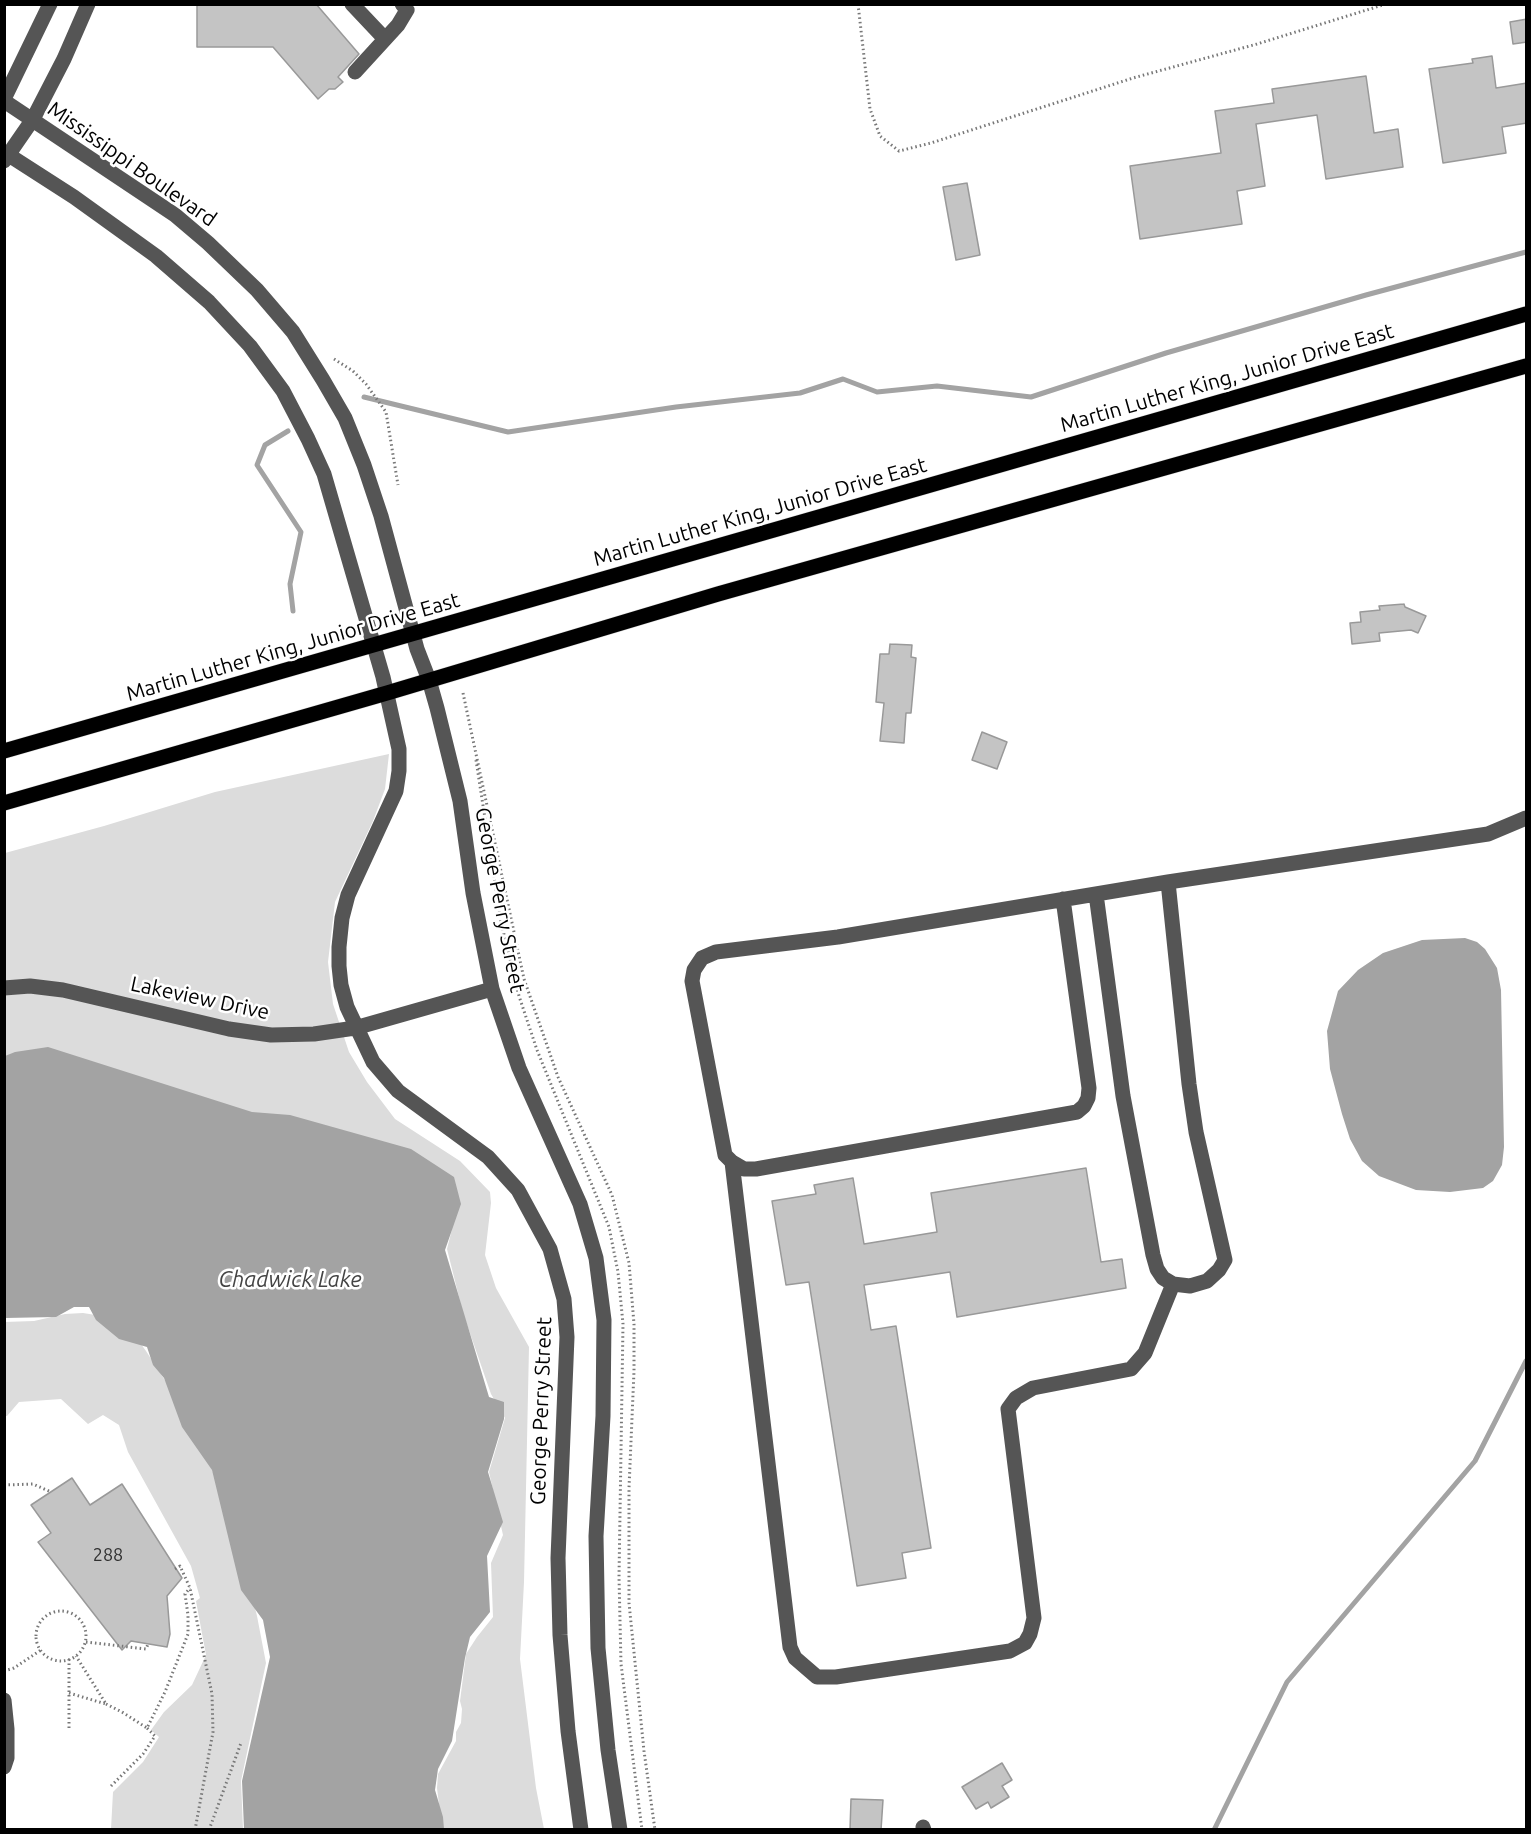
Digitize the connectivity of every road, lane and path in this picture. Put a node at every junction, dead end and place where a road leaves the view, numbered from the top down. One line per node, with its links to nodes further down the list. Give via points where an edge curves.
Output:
1 (50, 4): 9 (street)
2 (88, 4): 10 (street)
3 (352, 4): 7 (street)
4 (402, 4): 7 (street, via 407,10)
5 (858, 4): 6 (path, via 870,109 880,135 899,151)
6 (1386, 4)
7 (385, 39): 8 (street)
8 (355, 72)
9 (4, 100): 10 (street, Mississippi Boulevard)
10 (33, 119): 11 (street); 16 (street, Mississippi Boulevard, via 183,222 257,290 292,332 349,428 377,506)
11 (6, 156): 17 (street, via 74,197 156,256 209,302 250,346 283,391 324,474)
12 (1527, 314): 16 (main road, Martin Luther King, Junior Drive East)
13 (334, 359): 15 (path, via 366,384 386,412)
14 (1527, 366): 18 (main road, via 718,594)
15 (398, 485)
16 (413, 633): 17 (main road, Martin Luther King, Junior Drive East); 18 (street, Mississippi Boulevard)
17 (374, 646): 19 (street); 21 (main road, Martin Luther King, Junior Drive East)
18 (429, 680): 19 (main road); 28 (street, George Perry Street, via 460,801)
19 (387, 693): 22 (main road); 29 (street, George Perry Street, via 399,749 396,791 348,895 339,947 341,985)
20 (464, 693): 54 (path, via 501,922 519,996 609,1227 618,1272 623,1324 621,1664)
21 (4, 751)
22 (4, 802)
23 (1527, 818): 24 (street, via 1488,834)
24 (1168, 882): 25 (street); 31 (street, via 1196,1132 1225,1260 1207,1281 1190,1286)
25 (1096, 894): 26 (street); 31 (street, via 1123,1096 1153,1255 1162,1278)
26 (1063, 899): 30 (street, via 1089,1088 1084,1106 1077,1112 756,1169); 30 (street, via 838,937 716,952 702,958 692,981 725,1155)
27 (4, 988): 29 (street, Lakeview Drive, via 63,990 250,1034 314,1034)
28 (492, 989): 29 (street, Lakeview Drive); 53 (street, George Perry Street, via 519,1068 580,1204 602,1290 603,1406 596,1536 598,1648)
29 (355, 1028): 52 (street, George Perry Street, via 373,1062 398,1091 471,1143 505,1174 540,1229 558,1275 567,1337 558,1558 560,1624)
30 (732, 1162): 31 (street, via 790,1647 795,1658 818,1677 1010,1651 1024,1643 1034,1618 1008,1409 1016,1398 1033,1388 1131,1369 1145,1353)
31 (1173, 1284)
32 (4, 1485): 33 (path, via 33,1484)
33 (51, 1492)
34 (175, 1569): 35 (path, via 180,1566)
35 (190, 1588): 46 (path, via 185,1594 188,1634); 50 (path, via 213,1710 213,1732)
36 (86, 1642): 37 (path, via 146,1649); 38 (path, via 87,1633 80,1618 57,1611 38,1627 36,1635); 39 (path)
37 (148, 1644)
38 (41, 1650): 40 (path, via 54,1660); 41 (path)
39 (76, 1656): 40 (path); 44 (path)
40 (69, 1659): 42 (path)
41 (4, 1671)
42 (69, 1693): 44 (path); 45 (path)
43 (4, 1700): 48 (street)
44 (106, 1704): 46 (path)
45 (69, 1728)
46 (147, 1728): 49 (path, via 155,1736)
47 (241, 1743): 51 (path)
48 (4, 1767)
49 (111, 1786)
50 (195, 1830)
51 (209, 1830)
52 (581, 1830)
53 (620, 1830)
54 (642, 1830)

